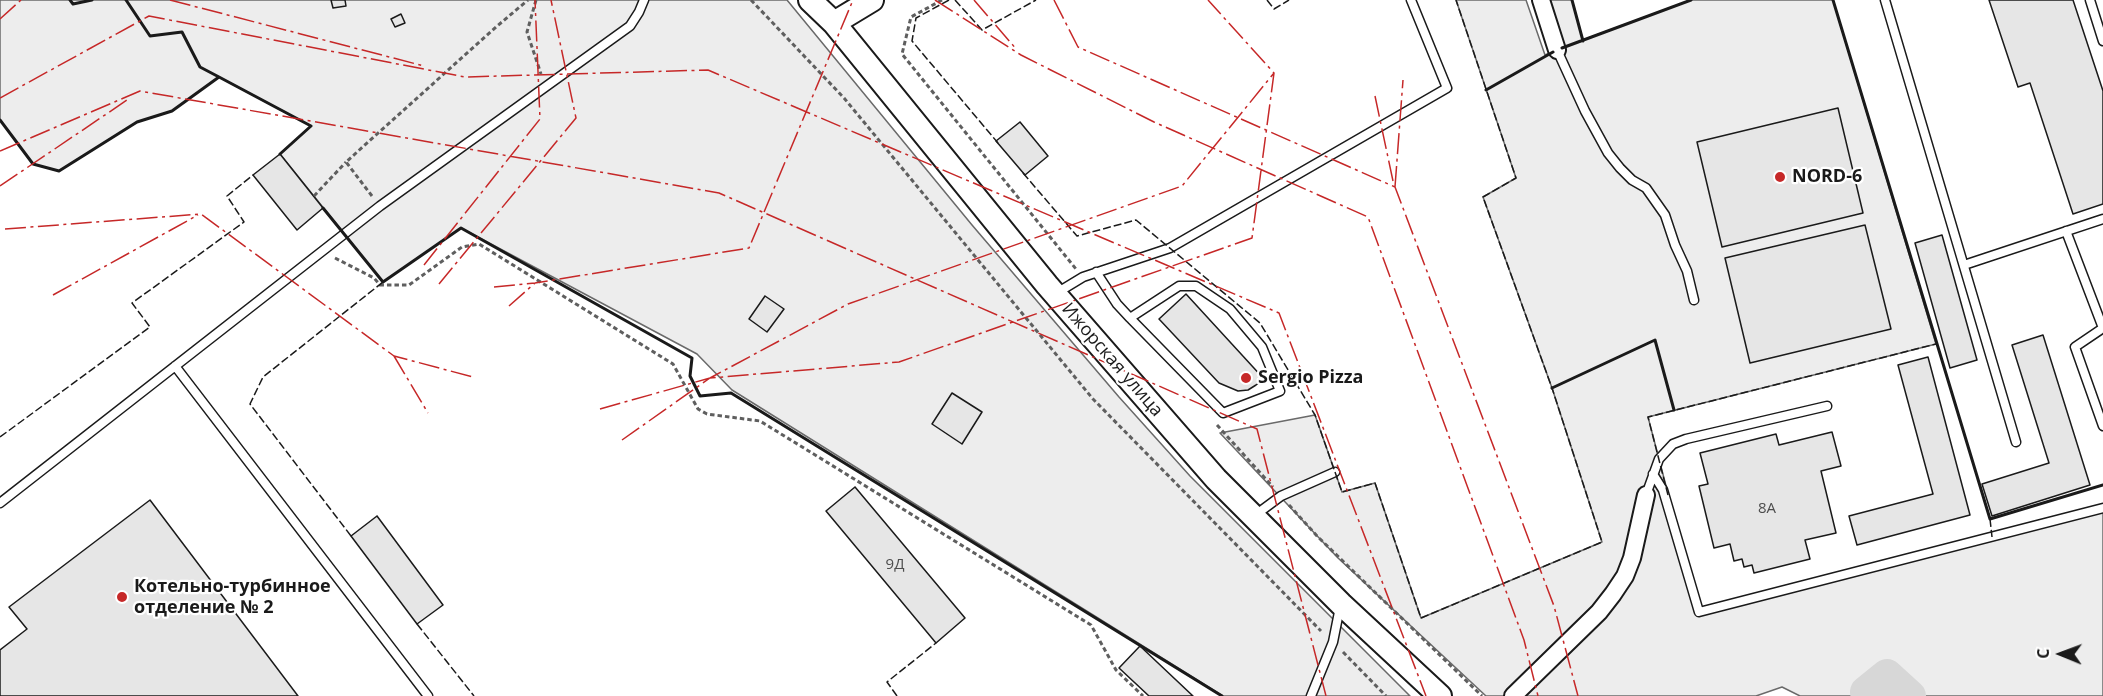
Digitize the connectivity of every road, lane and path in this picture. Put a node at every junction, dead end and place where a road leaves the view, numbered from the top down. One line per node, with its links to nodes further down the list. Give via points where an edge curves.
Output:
1 (528, 0): 15 (path)
2 (536, 0): 14 (path, via 527,32)
3 (644, 0): 14 (lane, via 630,26)
4 (752, 0): 38 (path, via 844,98 1093,399)
5 (810, 0): 11 (main road, Ижорская улица)
6 (872, 0): 11 (main road)
7 (1411, 0): 22 (lane, via 1447,88 1170,248)
8 (1541, 0): 13 (street)
9 (1885, 0): 21 (lane)
10 (2090, 0): 12 (lane)
11 (834, 23): 23 (main road, Ижорская улица)
12 (2103, 41)
13 (1557, 50): 24 (lane, via 1608,153 1646,188 1665,215)
14 (545, 88): 17 (lane)
15 (346, 162): 16 (path); 17 (path)
16 (314, 196)
17 (380, 207): 20 (lane)
18 (2103, 219): 19 (lane)
19 (2066, 231): 21 (lane); 26 (lane)
20 (323, 251): 27 (lane); 40 (path, via 380,285 409,285 462,247 479,244 673,364 698,409 707,414 760,422 1091,625 1116,669)
21 (1964, 265): 30 (lane)
22 (1096, 272): 23 (lane); 25 (lane)
23 (1055, 294): 36 (main road, Ижорская улица)
24 (1694, 300)
25 (1130, 318): 25 (lane, via 1223,413 1280,391 1262,347 1230,309 1196,286 1179,286)
26 (2103, 328): 29 (lane, via 2075,347)
27 (175, 366): 34 (lane); 39 (lane)
28 (1827, 406): 32 (lane, via 1672,444 1662,454)
29 (2103, 426)
30 (2016, 442)
31 (1335, 472): 36 (lane, via 1281,496)
32 (1653, 474): 33 (lane); 35 (lane, via 1663,490 1699,612)
33 (1646, 495): 44 (street, via 1625,576 1599,612)
34 (0, 503)
35 (2103, 508)
36 (1253, 516): 37 (main road, Ижорская улица)
37 (1341, 604): 38 (lane); 43 (main road, Ижорская улица)
38 (1333, 642): 41 (lane); 42 (path)
39 (428, 696)
40 (1143, 696)
41 (1311, 696)
42 (1386, 696)
43 (1440, 696)
44 (1513, 696)

